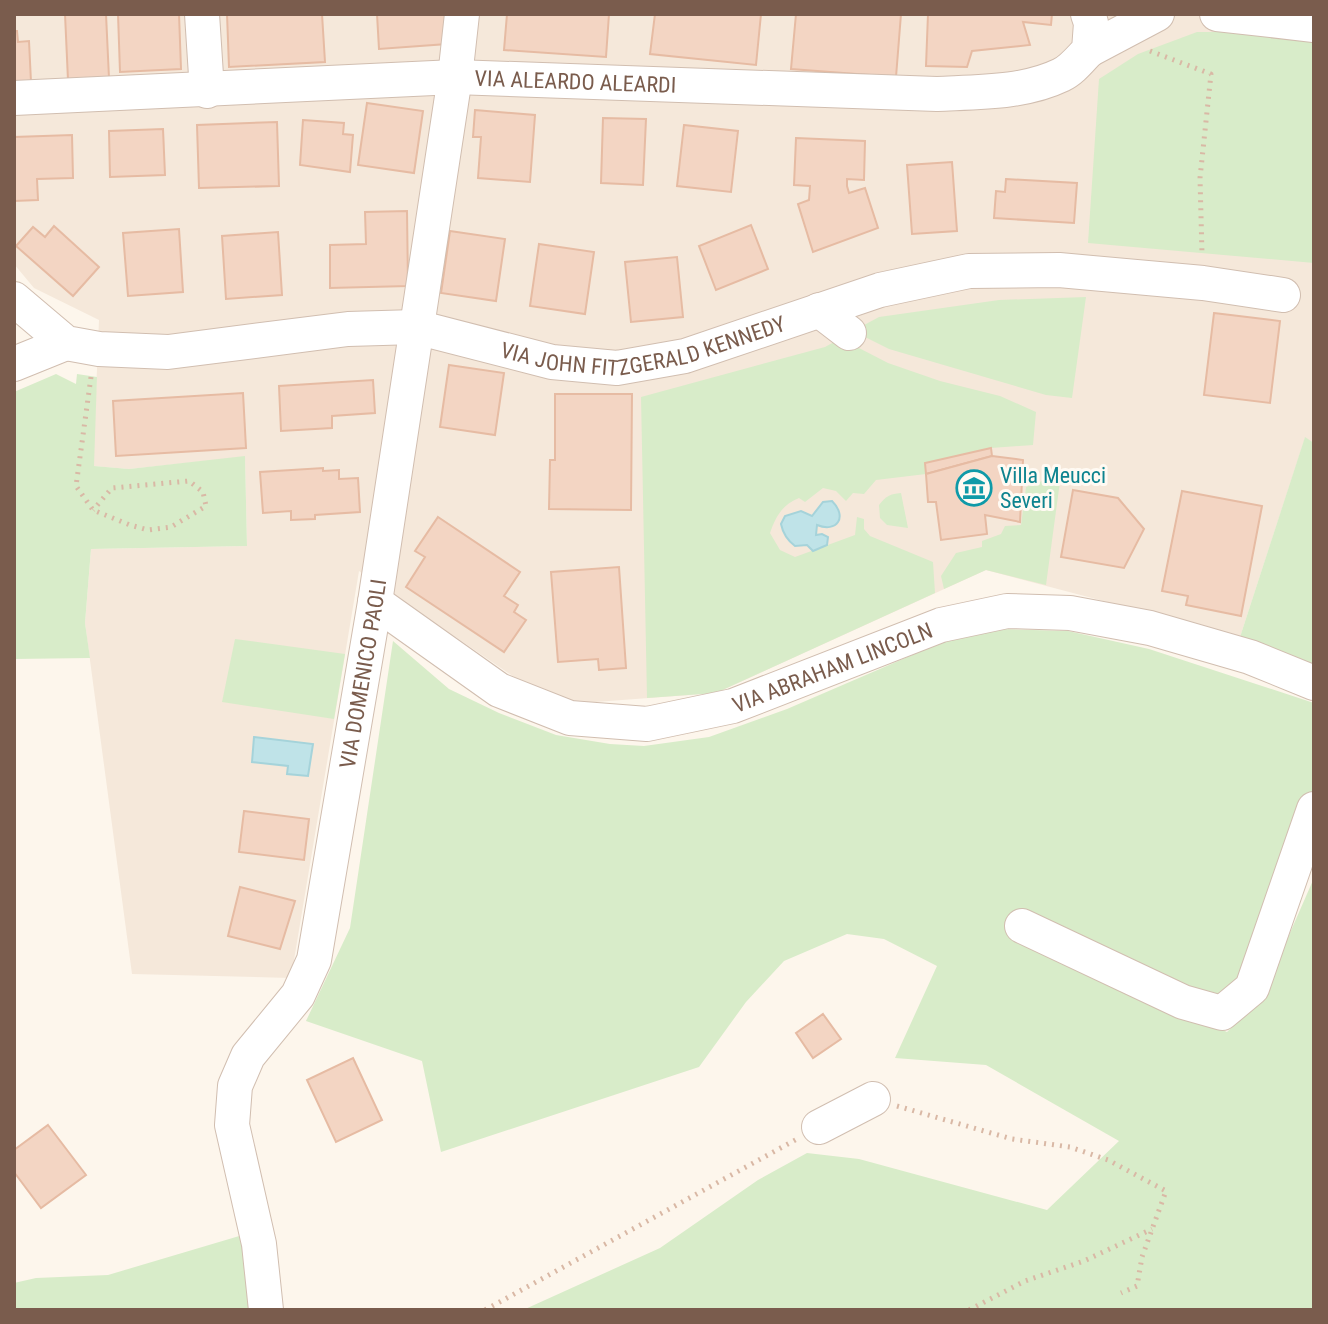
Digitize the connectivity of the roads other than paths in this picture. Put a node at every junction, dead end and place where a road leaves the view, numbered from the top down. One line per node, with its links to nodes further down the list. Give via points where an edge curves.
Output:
1 (202, 14): 9 (street)
2 (462, 14): 8 (street, VIA DOMENICO PAOLI)
3 (1088, 14): 7 (street)
4 (1217, 14): 6 (street)
5 (1148, 19): 7 (street, VIA ALEARDO ALEARDI)
6 (1314, 25)
7 (1089, 50): 8 (street, VIA ALEARDO ALEARDI, via 1064,74 1027,87 937,94)
8 (455, 77): 9 (street, VIA ALEARDO ALEARDI); 14 (street, VIA DOMENICO PAOLI)
9 (207, 91): 10 (street, VIA ALEARDO ALEARDI)
10 (14, 98)
11 (1283, 295): 13 (street, VIA JOHN FITZGERALD KENNEDY, via 1059,270 969,271 880,290)
12 (24, 308): 16 (street); 17 (street)
13 (819, 310): 14 (street, VIA JOHN FITZGERALD KENNEDY, via 685,356 617,368 552,362); 15 (street)
14 (416, 327): 17 (street, VIA JOHN FITZGERALD KENNEDY, via 348,329 168,352); 19 (street, VIA DOMENICO PAOLI)
15 (849, 333)
16 (14, 343)
17 (82, 346): 18 (street)
18 (14, 364)
19 (375, 602): 20 (street, VIA ABRAHAM LINCOLN, via 499,690 570,718 647,724 733,706 941,625 1007,611 1070,613 1150,628 1250,657); 25 (street, VIA DOMENICO PAOLI, via 314,960 298,995 248,1056 235,1086 232,1125 259,1244)
20 (1314, 683)
21 (1314, 809): 22 (street, via 1252,988 1222,1013 1183,1002)
22 (1022, 926)
23 (873, 1099): 24 (street)
24 (819, 1127)
25 (266, 1310)

